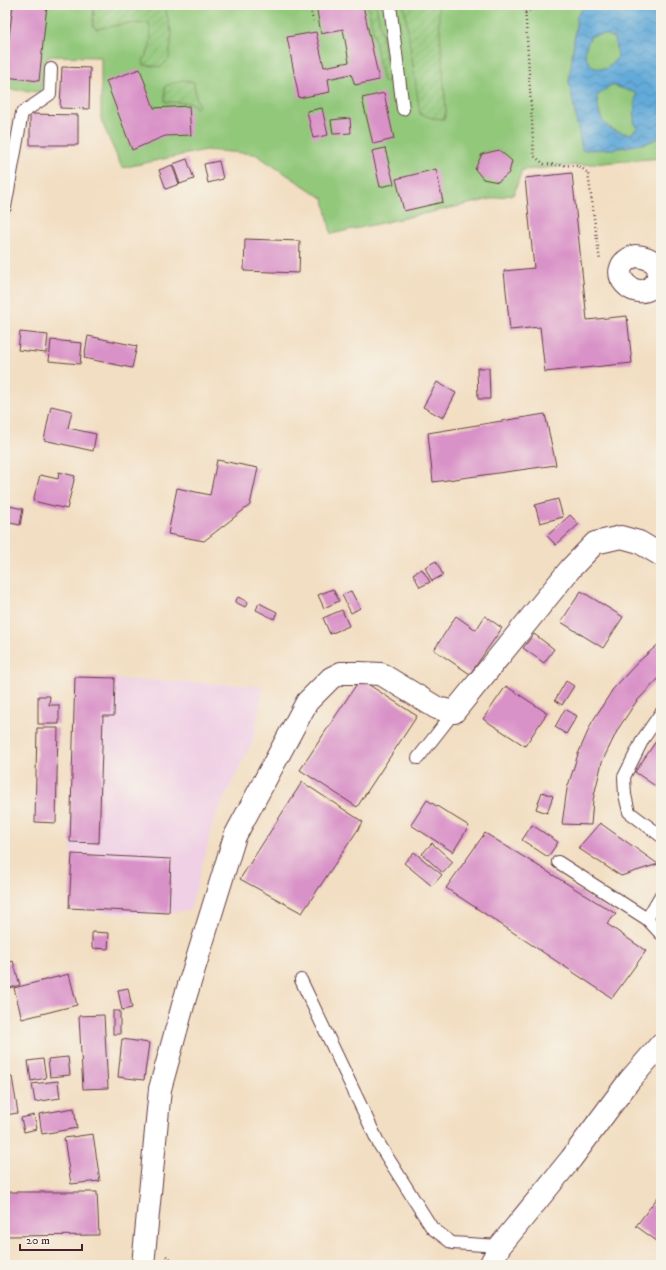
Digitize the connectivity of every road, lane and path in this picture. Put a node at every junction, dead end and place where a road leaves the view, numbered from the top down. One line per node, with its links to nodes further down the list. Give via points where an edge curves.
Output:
1 (310, 5): 6 (path)
2 (390, 5): 8 (lane)
3 (525, 5): 5 (path)
4 (545, 5): 5 (path)
5 (525, 12): 11 (path, via 534,156 544,164 578,166 588,173 603,272 612,277)
6 (313, 22)
7 (51, 69): 9 (lane, via 50,94 22,113)
8 (403, 109)
9 (5, 207)
10 (660, 271): 11 (street, via 657,281 647,290 632,290 625,285)
11 (621, 276)
12 (661, 555): 13 (street, via 639,542 621,537 595,543 571,568)
13 (454, 712): 15 (lane); 24 (street, via 437,708 381,674 341,673 331,678 308,702 236,836 185,998 160,1089)
14 (661, 713): 16 (lane, via 643,739 624,777 629,812)
15 (418, 758)
16 (661, 836)
17 (558, 862): 19 (lane)
18 (661, 895): 19 (lane)
19 (647, 919): 20 (lane)
20 (661, 934)
21 (301, 980): 23 (lane, via 379,1144 432,1228 452,1242)
22 (661, 1044): 23 (street, via 629,1081)
23 (495, 1256)
24 (143, 1265)

